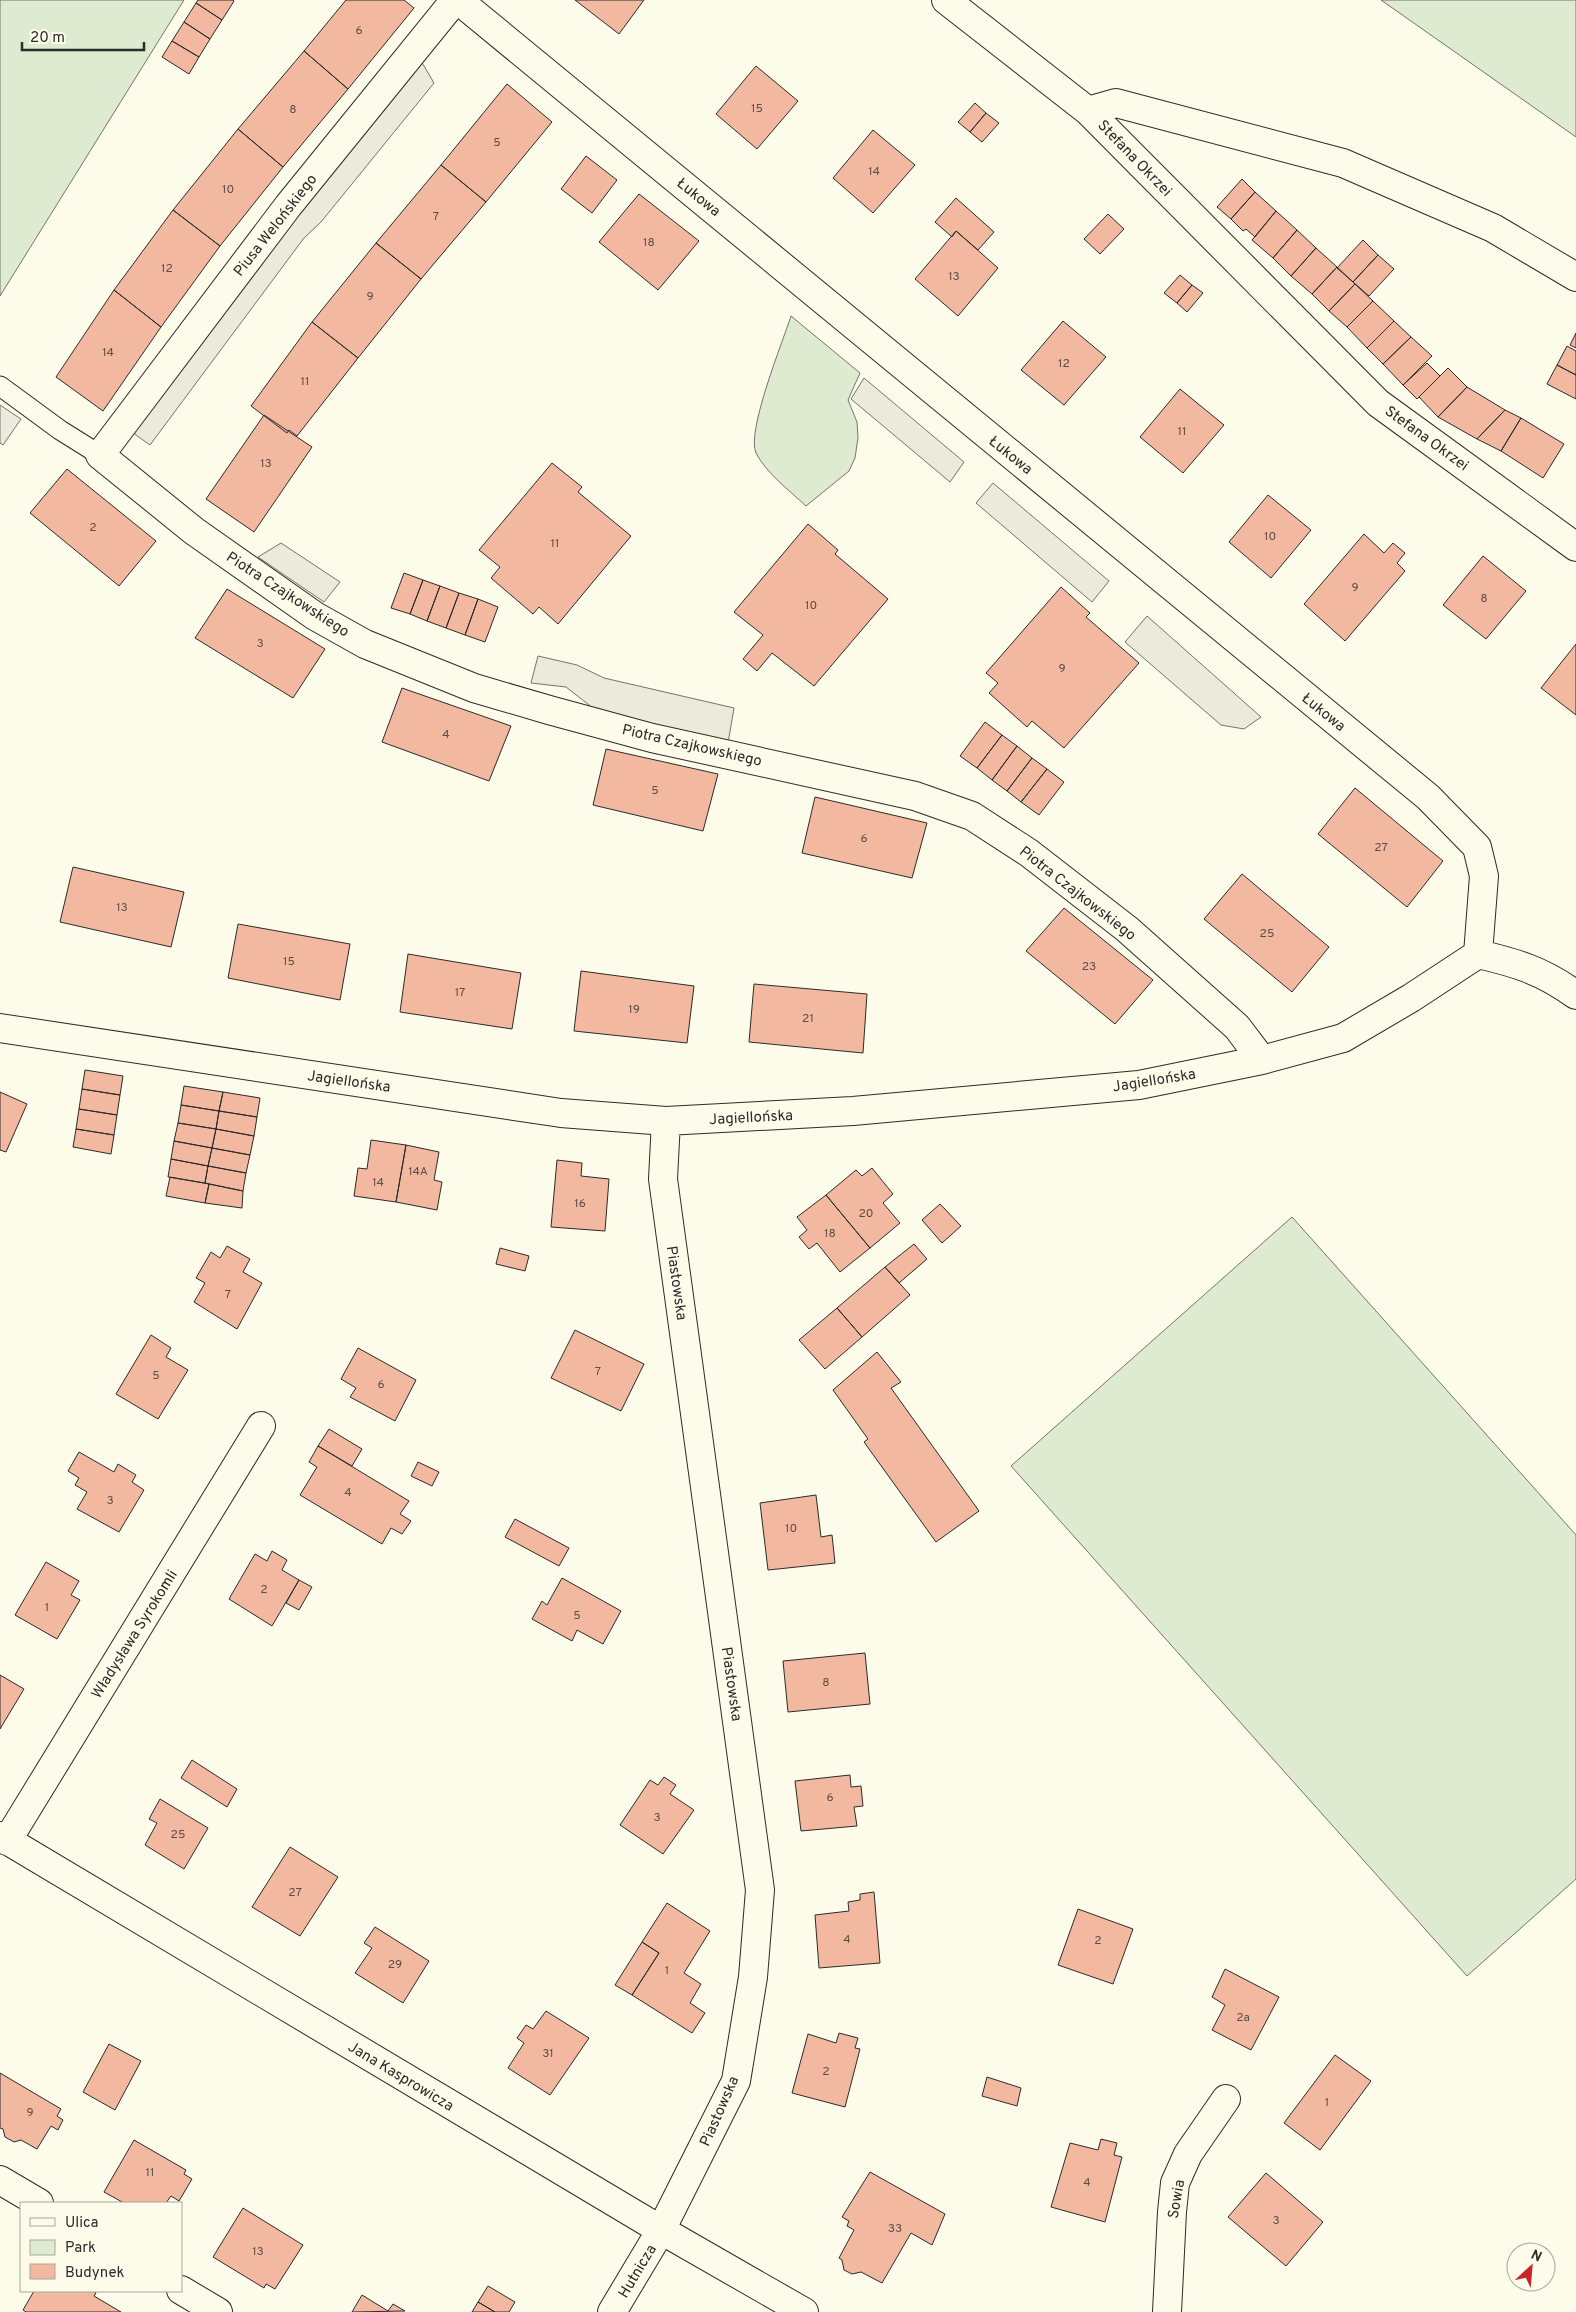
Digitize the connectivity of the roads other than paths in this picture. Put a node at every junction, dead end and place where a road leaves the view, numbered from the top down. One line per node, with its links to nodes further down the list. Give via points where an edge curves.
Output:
1 (946, 0): 3 (street)
2 (470, 4): 6 (street, Piusa Welońskiego, via 288,206); 8 (street, Łukowa, via 1428,797 1477,847 1484,876)
3 (1088, 110): 4 (street, Stefana Okrzei, via 1116,103 1343,163 1493,228); 7 (street, Stefana Okrzei, via 1378,403)
4 (1576, 277)
5 (0, 386): 6 (lane)
6 (100, 455): 11 (street, Piotra Czajkowskiego, via 210,542 315,616 365,644 474,688 549,710 652,738 915,796 972,816 1029,853 1127,929 1238,1027)
7 (1576, 547)
8 (1478, 954): 9 (street, via 1520,964); 11 (street, Jagiellońska, via 1343,1038)
9 (1576, 995)
10 (0, 1028): 12 (street, Jagiellońska, via 561,1113)
11 (1262, 1060): 12 (street, Jagiellońska, via 1139,1085 854,1111)
12 (666, 1121): 18 (street, Piastowska, via 663,1179 760,1890 753,1977 736,2081)
13 (261, 1426): 14 (street, Władysława Syrokomli)
14 (3, 1839): 18 (street, Jana Kasprowicza)
15 (1226, 2099): 23 (street, Sowia, via 1188,2154 1175,2183)
16 (0, 2180): 17 (street)
17 (37, 2202)
18 (661, 2230): 21 (street, Hutnicza); 22 (street, Jana Kasprowicza)
19 (182, 2291): 20 (street)
20 (218, 2312)
21 (612, 2312)
22 (804, 2312)
23 (1167, 2312)

